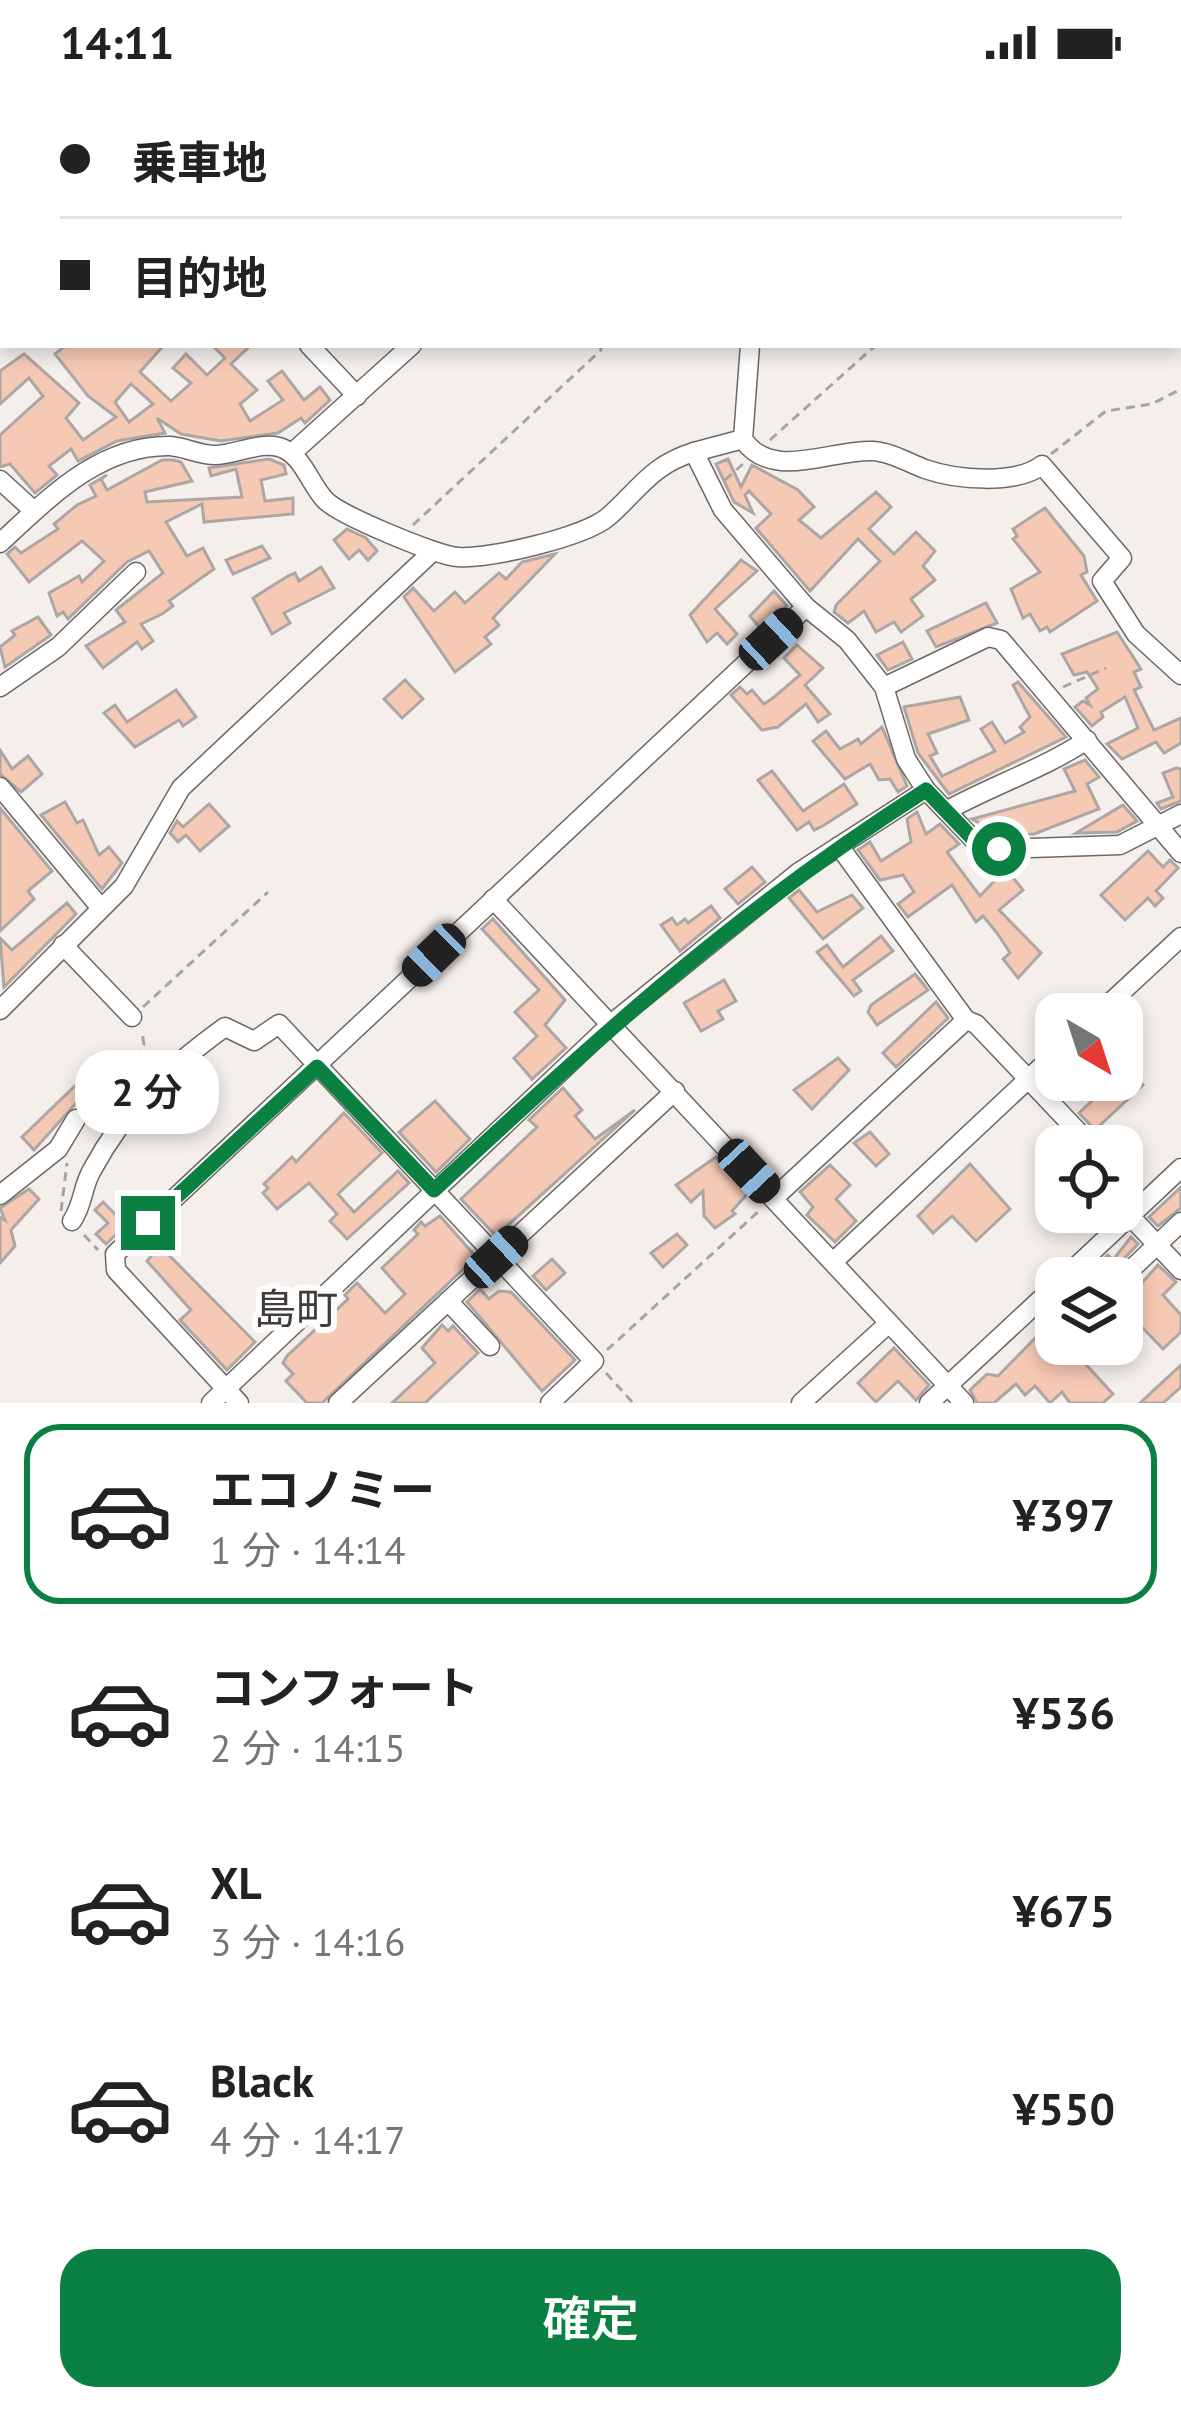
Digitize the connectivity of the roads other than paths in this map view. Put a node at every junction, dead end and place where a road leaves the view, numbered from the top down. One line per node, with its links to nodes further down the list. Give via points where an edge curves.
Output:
1 (312, 348): 4 (street)
2 (409, 348): 4 (street)
3 (750, 348): 5 (street)
4 (357, 396): 7 (street)
5 (749, 447): 6 (street); 14 (street, via 780,462 878,450 931,471 981,477 1028,475 1042,465 1122,557 1102,581 1136,634)
6 (694, 452): 11 (street, via 643,477 606,519 493,554); 13 (street, via 723,510)
7 (292, 453): 9 (street, via 277,446 217,455 176,446 128,449); 11 (street, via 326,501)
8 (0, 480): 9 (street)
9 (34, 511): 10 (street)
10 (0, 543)
11 (431, 554): 26 (street, via 182,788 138,867)
12 (136, 572): 15 (street, via 58,647)
13 (806, 607): 16 (street, via 847,640); 25 (street)
14 (1181, 675)
15 (0, 687)
16 (884, 687): 17 (street, via 988,638 1001,640); 19 (street, via 906,759)
17 (1087, 740): 20 (street); 22 (street)
18 (0, 787): 26 (street)
19 (926, 790): 20 (street); 23 (street)
20 (946, 811): 22 (street, via 974,840 999,849 1120,845)
21 (1181, 814): 22 (street)
22 (1155, 825): 24 (street)
23 (838, 846): 32 (street); 33 (street)
24 (1181, 853)
25 (493, 899): 33 (street); 34 (street)
26 (100, 907): 28 (street)
27 (1181, 938): 29 (street)
28 (63, 945): 30 (street); 31 (street)
29 (1121, 993)
30 (0, 1010)
31 (132, 1017)
32 (966, 1021): 36 (street); 43 (street)
33 (611, 1024): 37 (street); 41 (street)
34 (317, 1067): 41 (street); 45 (street, via 279,1024 254,1040 225,1027 122,1116); 60 (street, via 115,1254 113,1263)
35 (1035, 1072): 36 (street)
36 (1027, 1079): 39 (street); 53 (street)
37 (676, 1091): 43 (street); 50 (street)
38 (83, 1120): 42 (street)
39 (1071, 1125)
40 (1181, 1168): 44 (street)
41 (434, 1190): 50 (street); 60 (street)
42 (0, 1195)
43 (774, 1198): 53 (street)
44 (1143, 1204)
45 (72, 1221)
46 (1181, 1222): 49 (street)
47 (1143, 1230): 49 (street)
48 (1112, 1233): 51 (street)
49 (1157, 1245): 52 (street); 54 (street)
50 (496, 1257): 55 (street); 63 (street, via 594,1361)
51 (1086, 1257)
52 (1143, 1258)
53 (833, 1262): 57 (street)
54 (1181, 1270)
55 (448, 1301): 58 (street); 62 (street)
56 (1035, 1305): 59 (street)
57 (889, 1323): 59 (street); 64 (street)
58 (490, 1346)
59 (949, 1386): 65 (street); 66 (street)
60 (233, 1395): 61 (street)
61 (212, 1403)
62 (338, 1403)
63 (550, 1403)
64 (801, 1403)
65 (929, 1403)
66 (964, 1403)

